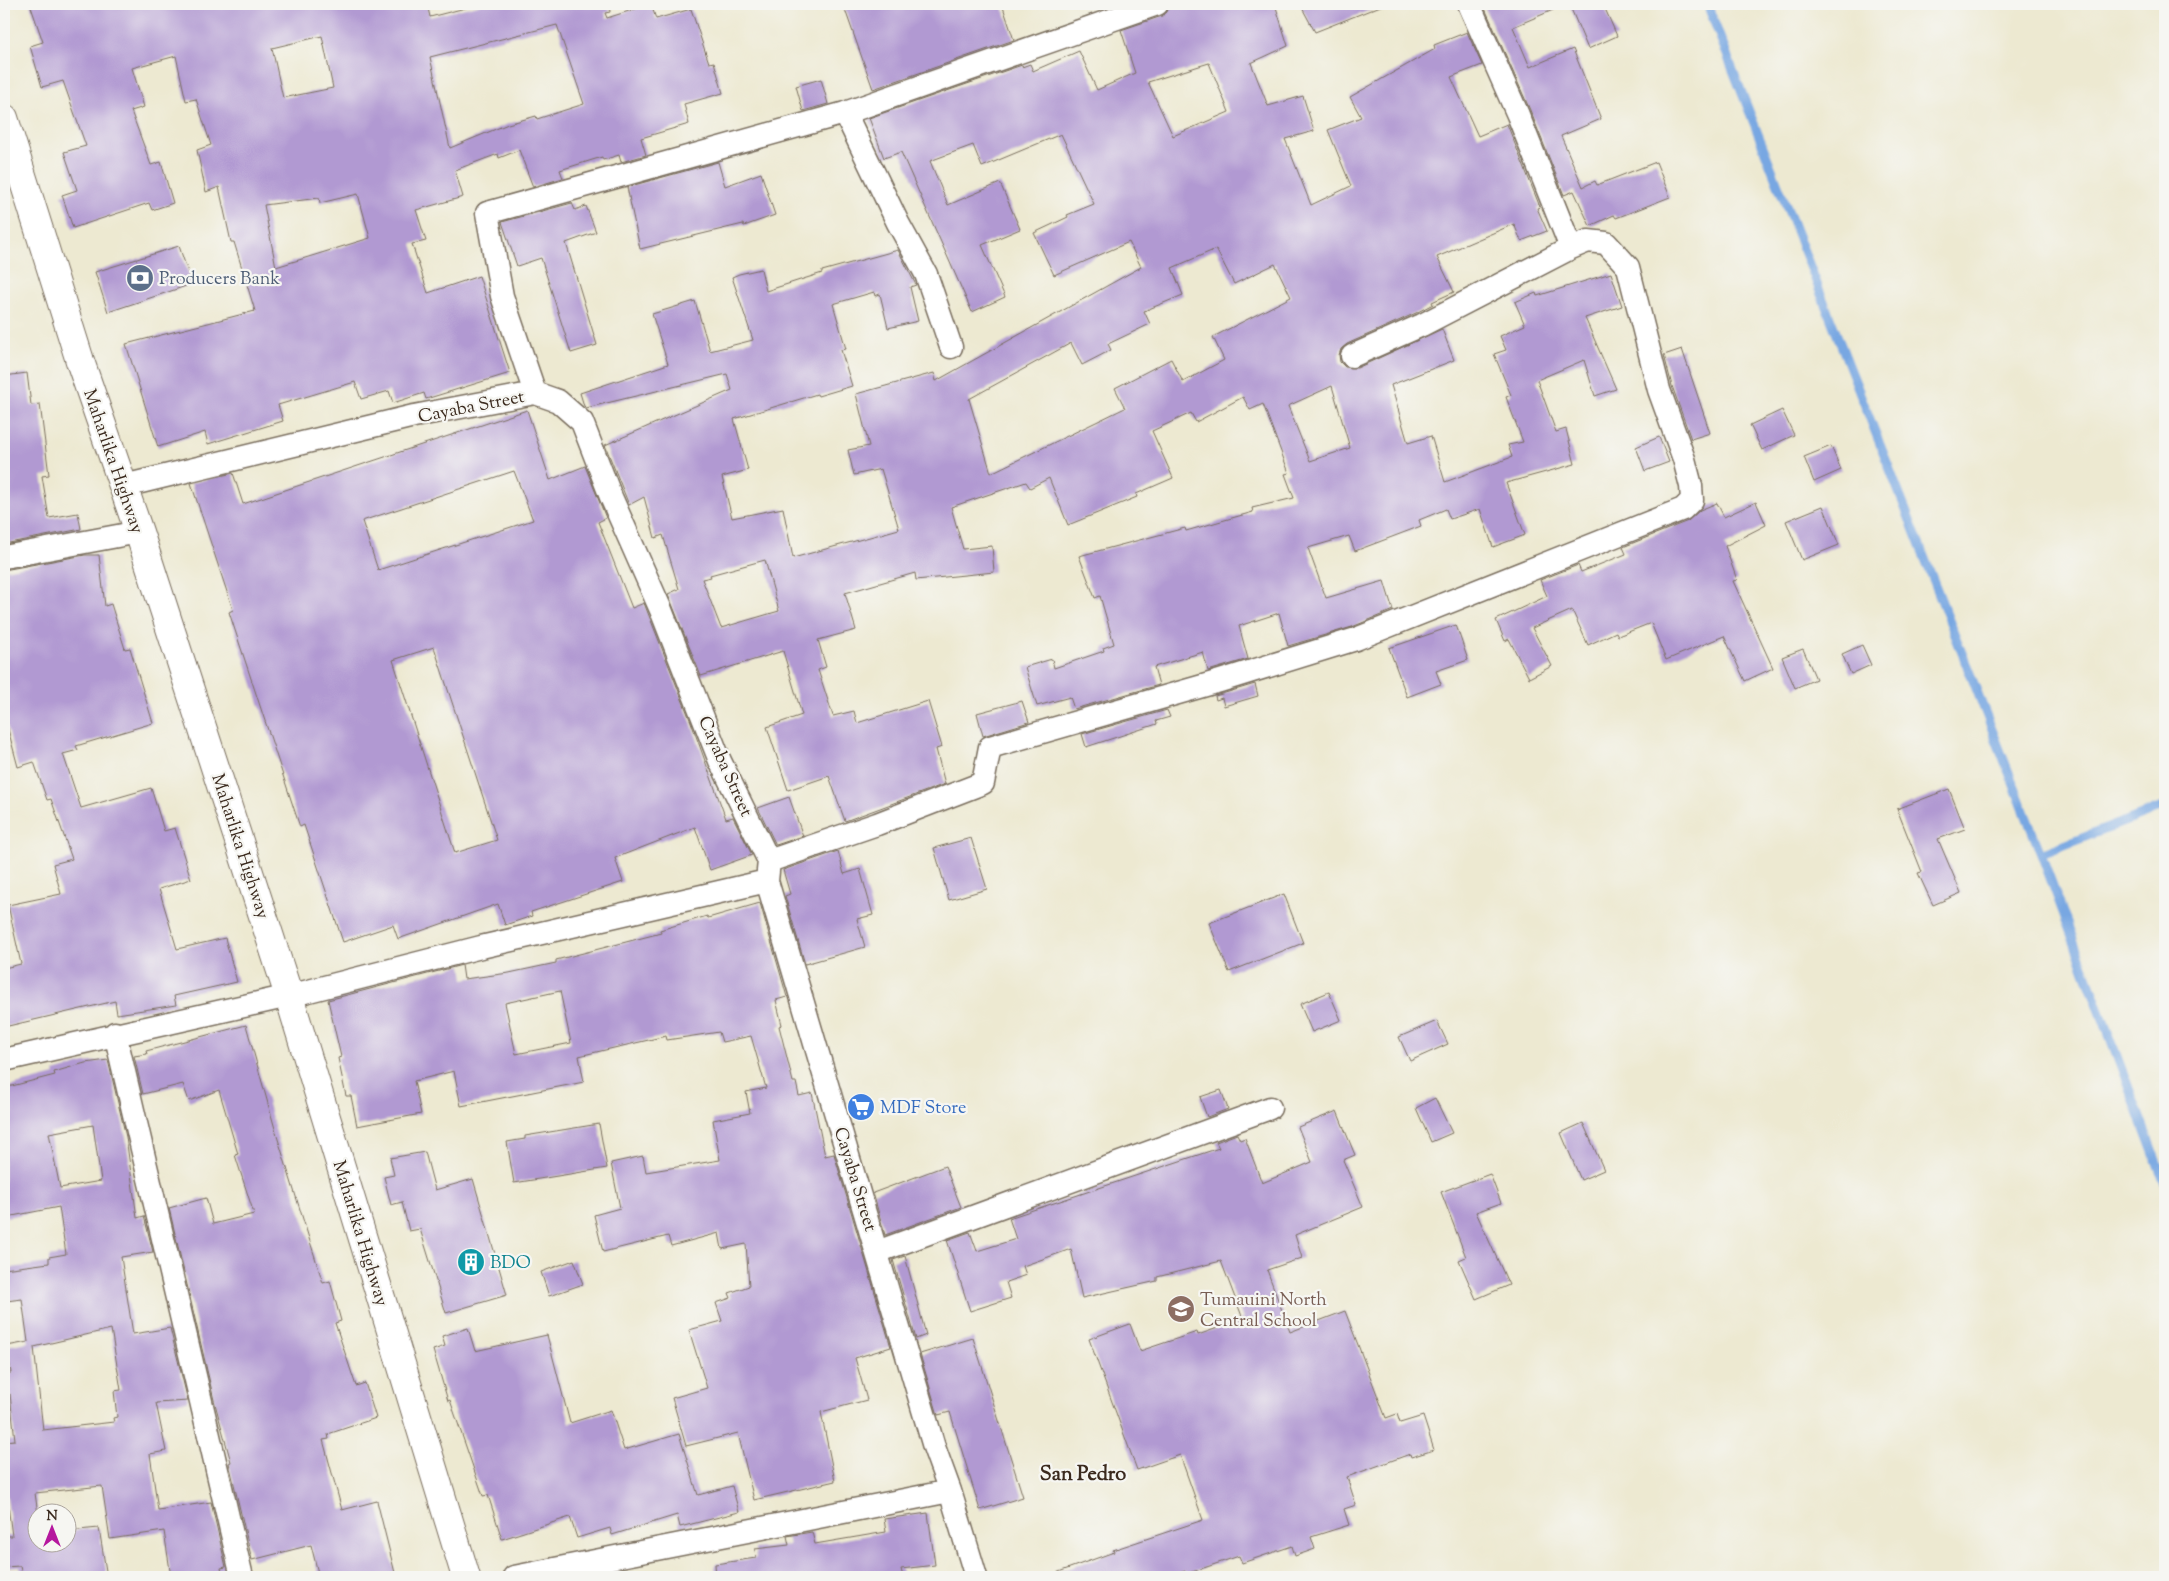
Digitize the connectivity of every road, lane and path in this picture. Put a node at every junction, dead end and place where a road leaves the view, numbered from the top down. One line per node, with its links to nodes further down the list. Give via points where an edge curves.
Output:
1 (1157, 4): 3 (street)
2 (1469, 4): 5 (street)
3 (845, 112): 6 (street, via 926,274); 8 (street, via 487,213 502,296)
4 (4, 118): 9 (main road, Maharlika Highway, via 77,352)
5 (1572, 248): 7 (street, via 1422,325); 12 (street, via 1588,241 1606,243 1628,267 1659,390 1691,486 1692,500 1683,509 1356,639 1220,682 990,747 983,783)
6 (951, 347)
7 (1352, 356)
8 (535, 393): 9 (street, Cayaba Street, via 414,416); 12 (street, Cayaba Street, via 558,401 582,422)
9 (124, 486): 10 (main road, Maharlika Highway)
10 (139, 532): 11 (street); 13 (main road, Maharlika Highway)
11 (4, 557)
12 (768, 871): 13 (street); 17 (street, Cayaba Street)
13 (289, 996): 14 (street); 20 (main road, Maharlika Highway)
14 (116, 1033): 15 (street); 19 (street)
15 (4, 1060)
16 (1270, 1108): 17 (street)
17 (878, 1252): 18 (street, Cayaba Street, via 934,1447)
18 (950, 1491): 21 (street); 22 (street, Cayaba Street)
19 (242, 1577)
20 (466, 1577)
21 (514, 1577)
22 (976, 1577)

